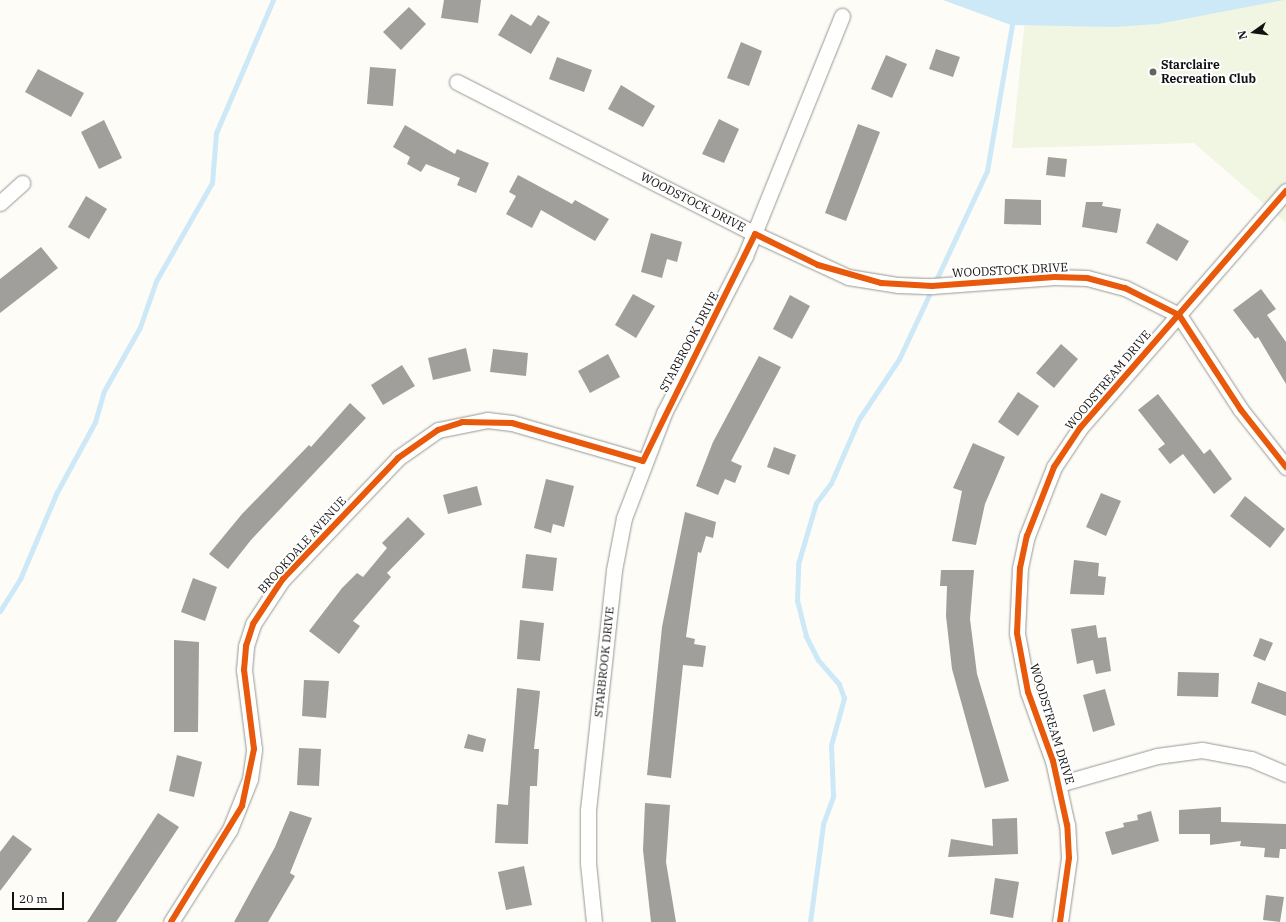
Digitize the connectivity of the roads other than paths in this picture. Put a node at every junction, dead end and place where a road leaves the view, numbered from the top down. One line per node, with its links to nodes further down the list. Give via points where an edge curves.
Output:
1 (842, 16): 6 (street, STARBROOK DRIVE, via 816,72)
2 (457, 82): 6 (street, WOODSTOCK DRIVE)
3 (22, 183): 5 (street)
4 (1286, 191): 7 (street, WOODSTREAM DRIVE)
5 (0, 203)
6 (755, 234): 7 (street, WOODSTOCK DRIVE, via 818,265 880,283 932,286 1055,277 1087,278 1125,288); 8 (street, STARBROOK DRIVE)
7 (1178, 315): 9 (street, WOODSTOCK DRIVE, via 1240,410); 11 (street, WOODSTREAM DRIVE, via 1080,428 1054,468 1027,536 1020,568 1017,633 1028,692)
8 (643, 461): 12 (street, BROOKDALE AVENUE, via 512,423 487,420 438,430 398,458 282,580 253,624 246,646 244,670 254,749 250,779 230,829); 13 (street, STARBROOK DRIVE, via 624,518 614,570 590,785 588,863)
9 (1286, 467)
10 (1286, 774): 11 (street, via 1251,759 1202,750 1157,756)
11 (1059, 784): 14 (street, WOODSTREAM DRIVE, via 1069,858)
12 (171, 922)
13 (594, 922)
14 (1060, 922)

